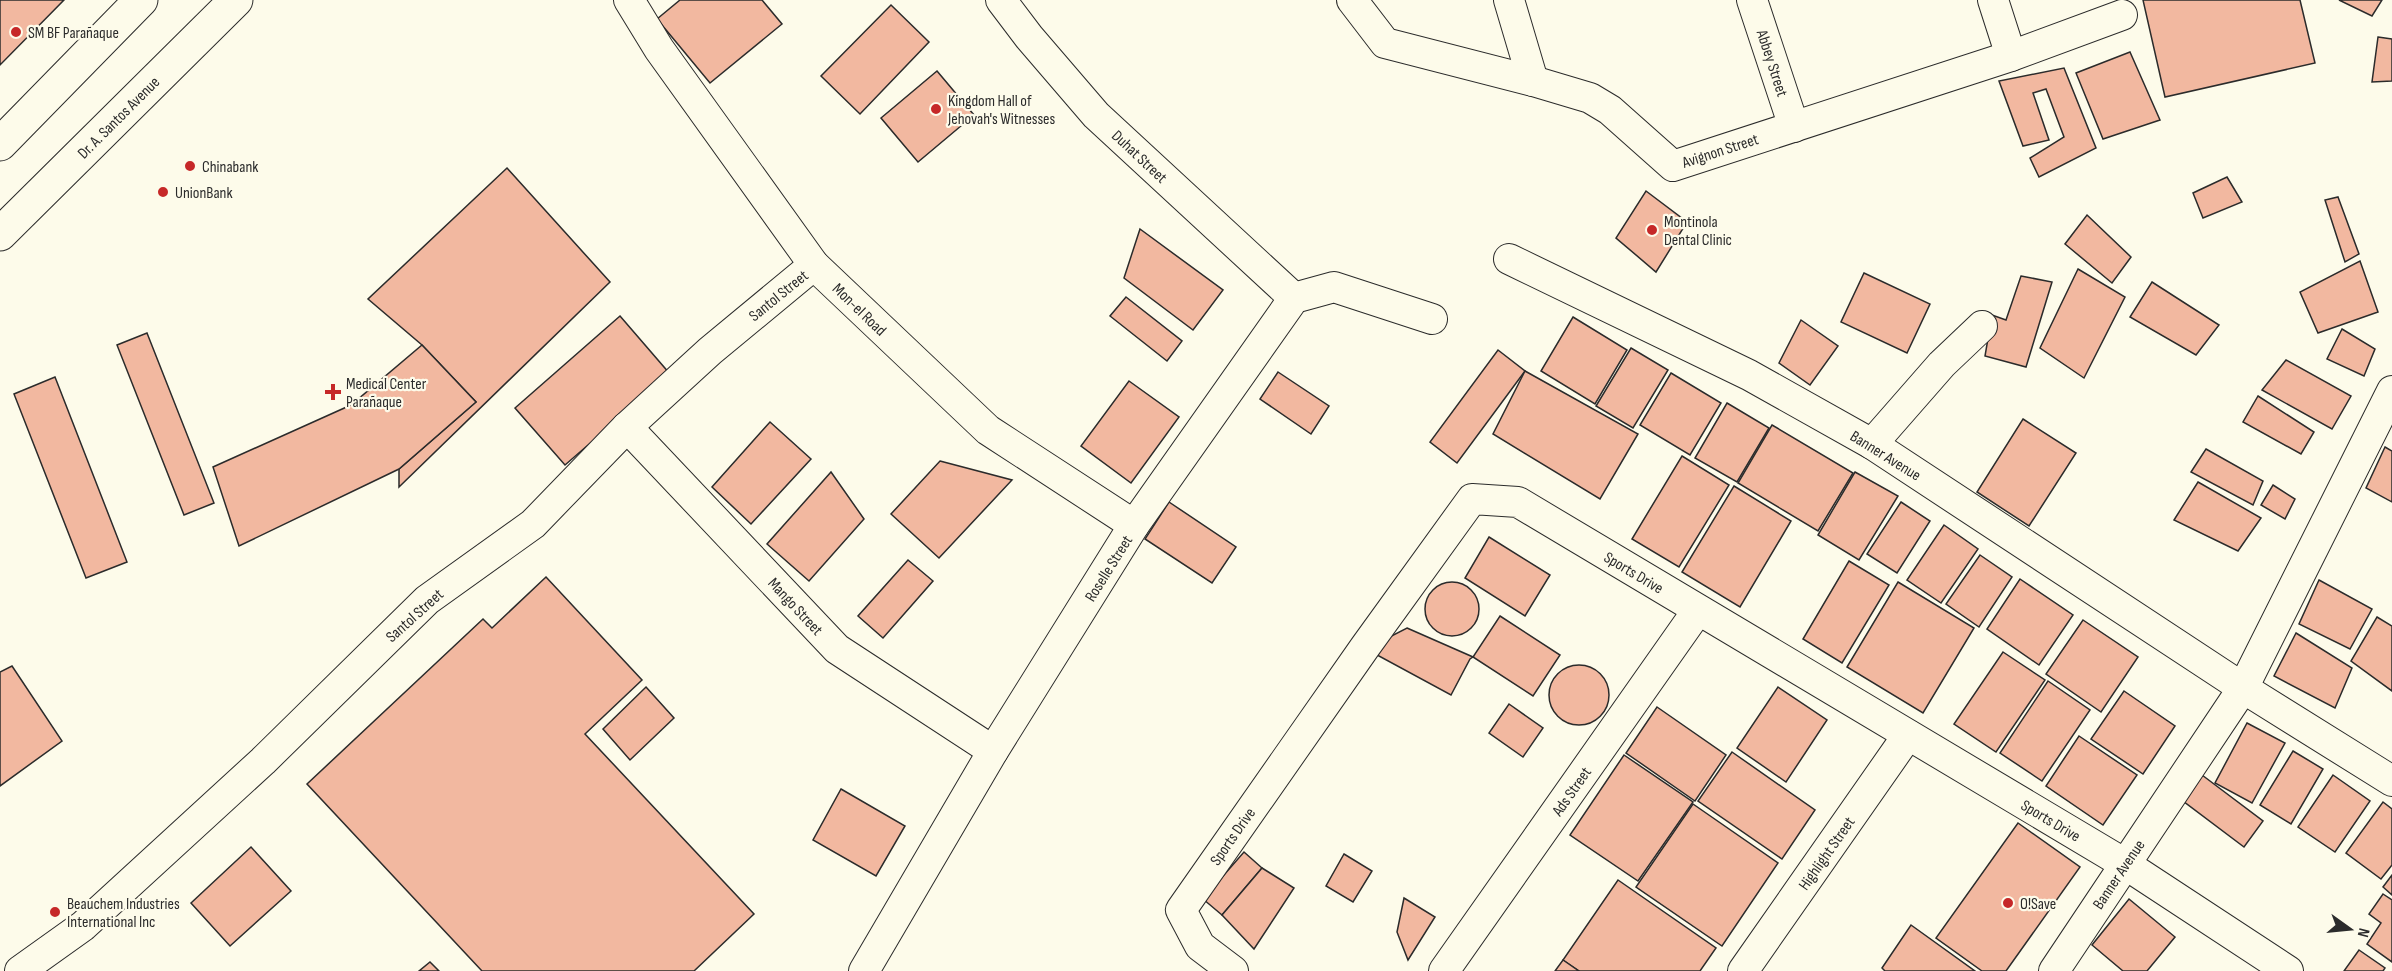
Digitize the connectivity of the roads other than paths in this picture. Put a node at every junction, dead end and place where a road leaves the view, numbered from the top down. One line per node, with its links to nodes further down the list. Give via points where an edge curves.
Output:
1 (141, 0): 13 (main road)
2 (236, 0): 14 (main road, Dr. A. Santos Avenue)
3 (629, 0): 16 (street, Mon-el Road, via 659,49)
4 (1001, 0): 17 (street, Duhat Street, via 1096,115)
5 (1352, 0): 11 (street, Avignon Street, via 1385,44)
6 (1509, 0): 11 (street)
7 (1752, 0): 12 (street, Abbey Street)
8 (1993, 0): 10 (street)
9 (2122, 15): 10 (street, Avignon Street)
10 (2012, 56): 12 (street, Avignon Street)
11 (1533, 81): 12 (street, Avignon Street, via 1590,98 1610,110 1672,166)
12 (1794, 127)
13 (0, 144)
14 (0, 234)
15 (1509, 259): 22 (street, Banner Avenue, via 1749,375)
16 (814, 265): 21 (street, Santol Street, via 710,351); 23 (street, Mon-el Road, via 988,430)
17 (1294, 298): 18 (street, via 1334,287); 23 (street, Roselle Street)
18 (1432, 319)
19 (1982, 326): 22 (street, via 1942,364)
20 (2392, 391): 25 (street, Banner Avenue)
21 (627, 427): 27 (street, Mango Street, via 837,649); 30 (street, Santol Street, via 533,524 427,600 263,761 83,926)
22 (1872, 444): 25 (street, Banner Avenue)
23 (1134, 525): 27 (street, Roselle Street)
24 (1698, 610): 26 (street, Sports Drive); 32 (street, Sports Drive, via 1518,502 1472,499 1181,910 1200,946); 33 (street, Ads Street)
25 (2243, 688): 28 (street, Banner Avenue); 29 (street, Banner Avenue)
26 (1908, 735): 29 (street, Sports Drive); 34 (street, Highlight Street)
27 (993, 751): 31 (street, Roselle Street)
28 (2392, 781)
29 (2125, 864): 35 (street, Banner Avenue); 36 (street, Sports Drive)
30 (20, 971)
31 (864, 971)
32 (1233, 971)
33 (1444, 971)
34 (1743, 971)
35 (2054, 971)
36 (2288, 971)

